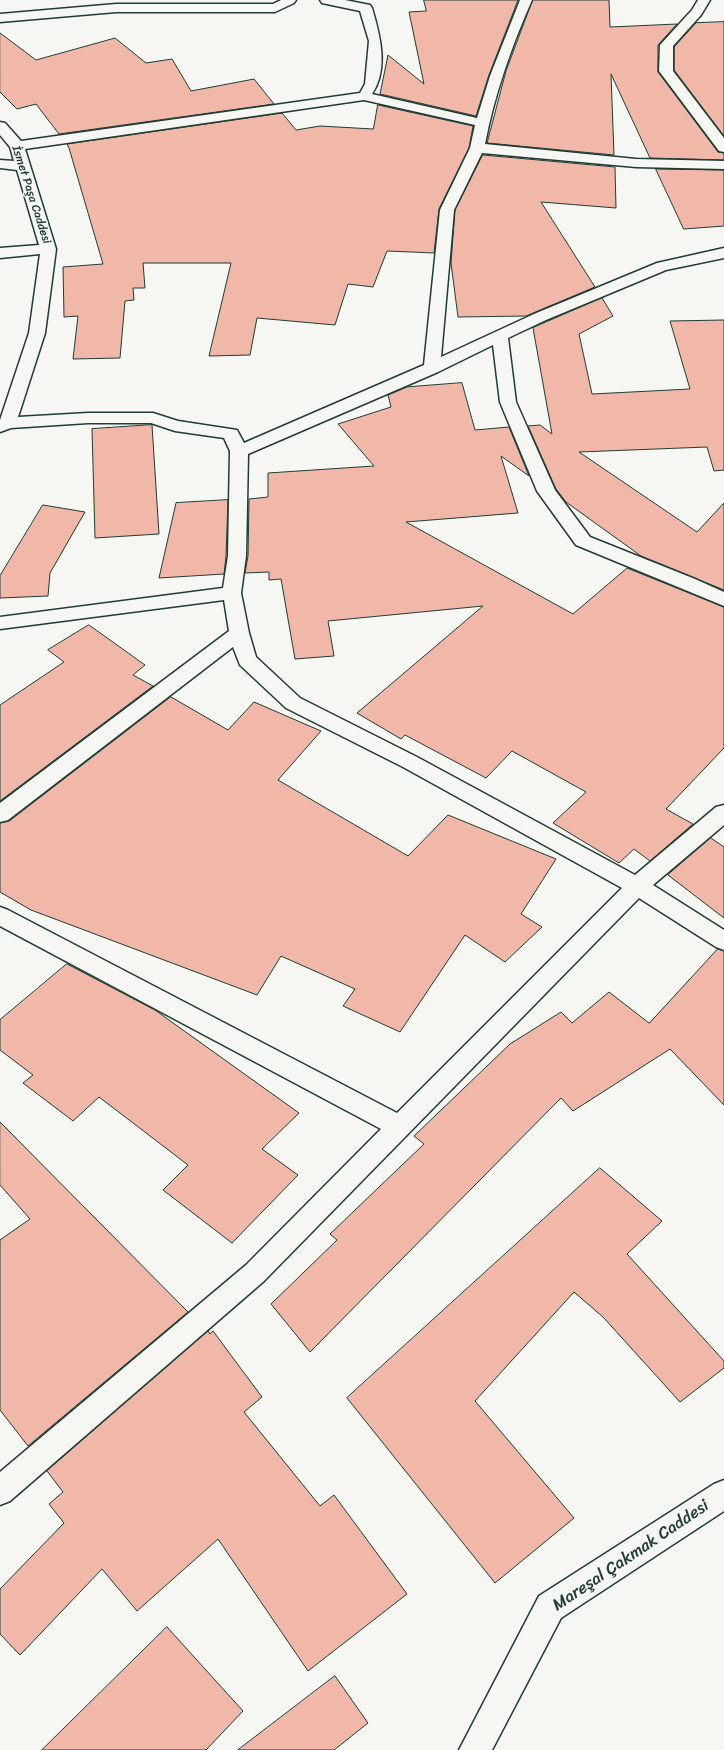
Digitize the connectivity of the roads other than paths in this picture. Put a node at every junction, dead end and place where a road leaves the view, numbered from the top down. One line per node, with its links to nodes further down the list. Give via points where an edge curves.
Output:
1 (290, 0): 5 (street, via 275,8 116,8)
2 (326, 0): 6 (street, via 366,8 375,41 372,84)
3 (526, 0): 7 (street)
4 (704, 0): 11 (street, via 697,12 667,45 666,70)
5 (0, 18)
6 (364, 96): 7 (street); 9 (street)
7 (482, 123): 10 (street)
8 (0, 126): 9 (street, İsmet Paşa Caddesi)
9 (16, 146): 14 (street, İsmet Paşa Caddesi)
10 (477, 148): 13 (street, via 636,163); 19 (street, via 447,210)
11 (724, 148)
12 (0, 164): 14 (street)
13 (724, 165)
14 (23, 166): 15 (street, İsmet Paşa Caddesi)
15 (48, 249): 17 (street); 20 (street, İsmet Paşa Caddesi, via 37,333)
16 (724, 252): 18 (street, via 662,266)
17 (0, 253)
18 (500, 336): 19 (street); 23 (street, via 508,402 546,491 583,541)
19 (432, 368): 21 (street)
20 (4, 425): 21 (street, via 88,418 153,418 175,426 231,434)
21 (239, 451): 22 (street, via 237,556)
22 (232, 593): 24 (street); 25 (street)
23 (724, 600)
24 (0, 623)
25 (239, 633): 27 (street); 28 (street, via 247,660 293,702 410,762)
26 (724, 813): 28 (street)
27 (0, 814)
28 (637, 886): 30 (street); 31 (street)
29 (0, 916): 31 (street)
30 (724, 941)
31 (400, 1127): 32 (street, via 255,1273)
32 (0, 1491)
33 (724, 1494): 34 (street, Mareşal Çakmak Caddesi, via 550,1607)
34 (475, 1750)

